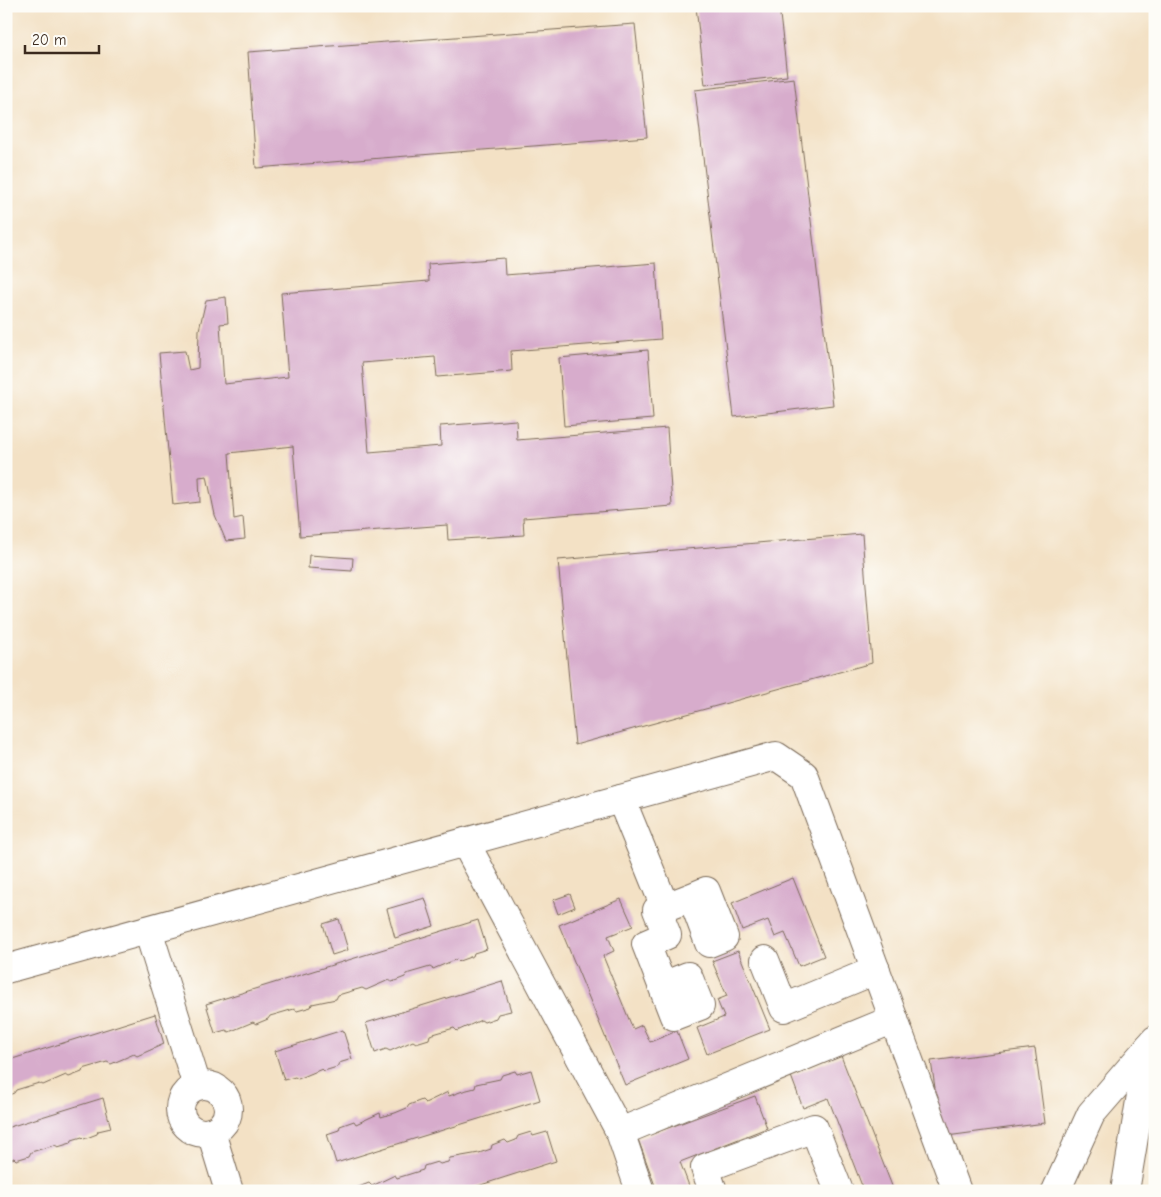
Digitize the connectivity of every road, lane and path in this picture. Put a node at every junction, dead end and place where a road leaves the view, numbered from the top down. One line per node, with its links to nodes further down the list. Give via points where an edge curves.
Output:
1 (621, 799): 2 (street); 4 (street); 8 (street, via 776,756 804,774)
2 (465, 842): 5 (street); 12 (street)
3 (692, 897): 4 (street)
4 (665, 907): 9 (street, via 657,910 667,936 646,944)
5 (148, 930): 7 (street); 13 (street, via 197,1086 181,1100 183,1121 200,1133 211,1132)
6 (765, 960): 8 (street, via 784,1008)
7 (6, 969)
8 (876, 970): 10 (street)
9 (662, 986)
10 (894, 1019): 12 (street); 17 (street)
11 (1152, 1043): 18 (street, via 1091,1114); 19 (street)
12 (620, 1132): 14 (street)
13 (229, 1191)
14 (640, 1191)
15 (713, 1191): 16 (street, via 705,1168 814,1128)
16 (839, 1191)
17 (957, 1191)
18 (1056, 1191)
19 (1125, 1191)

